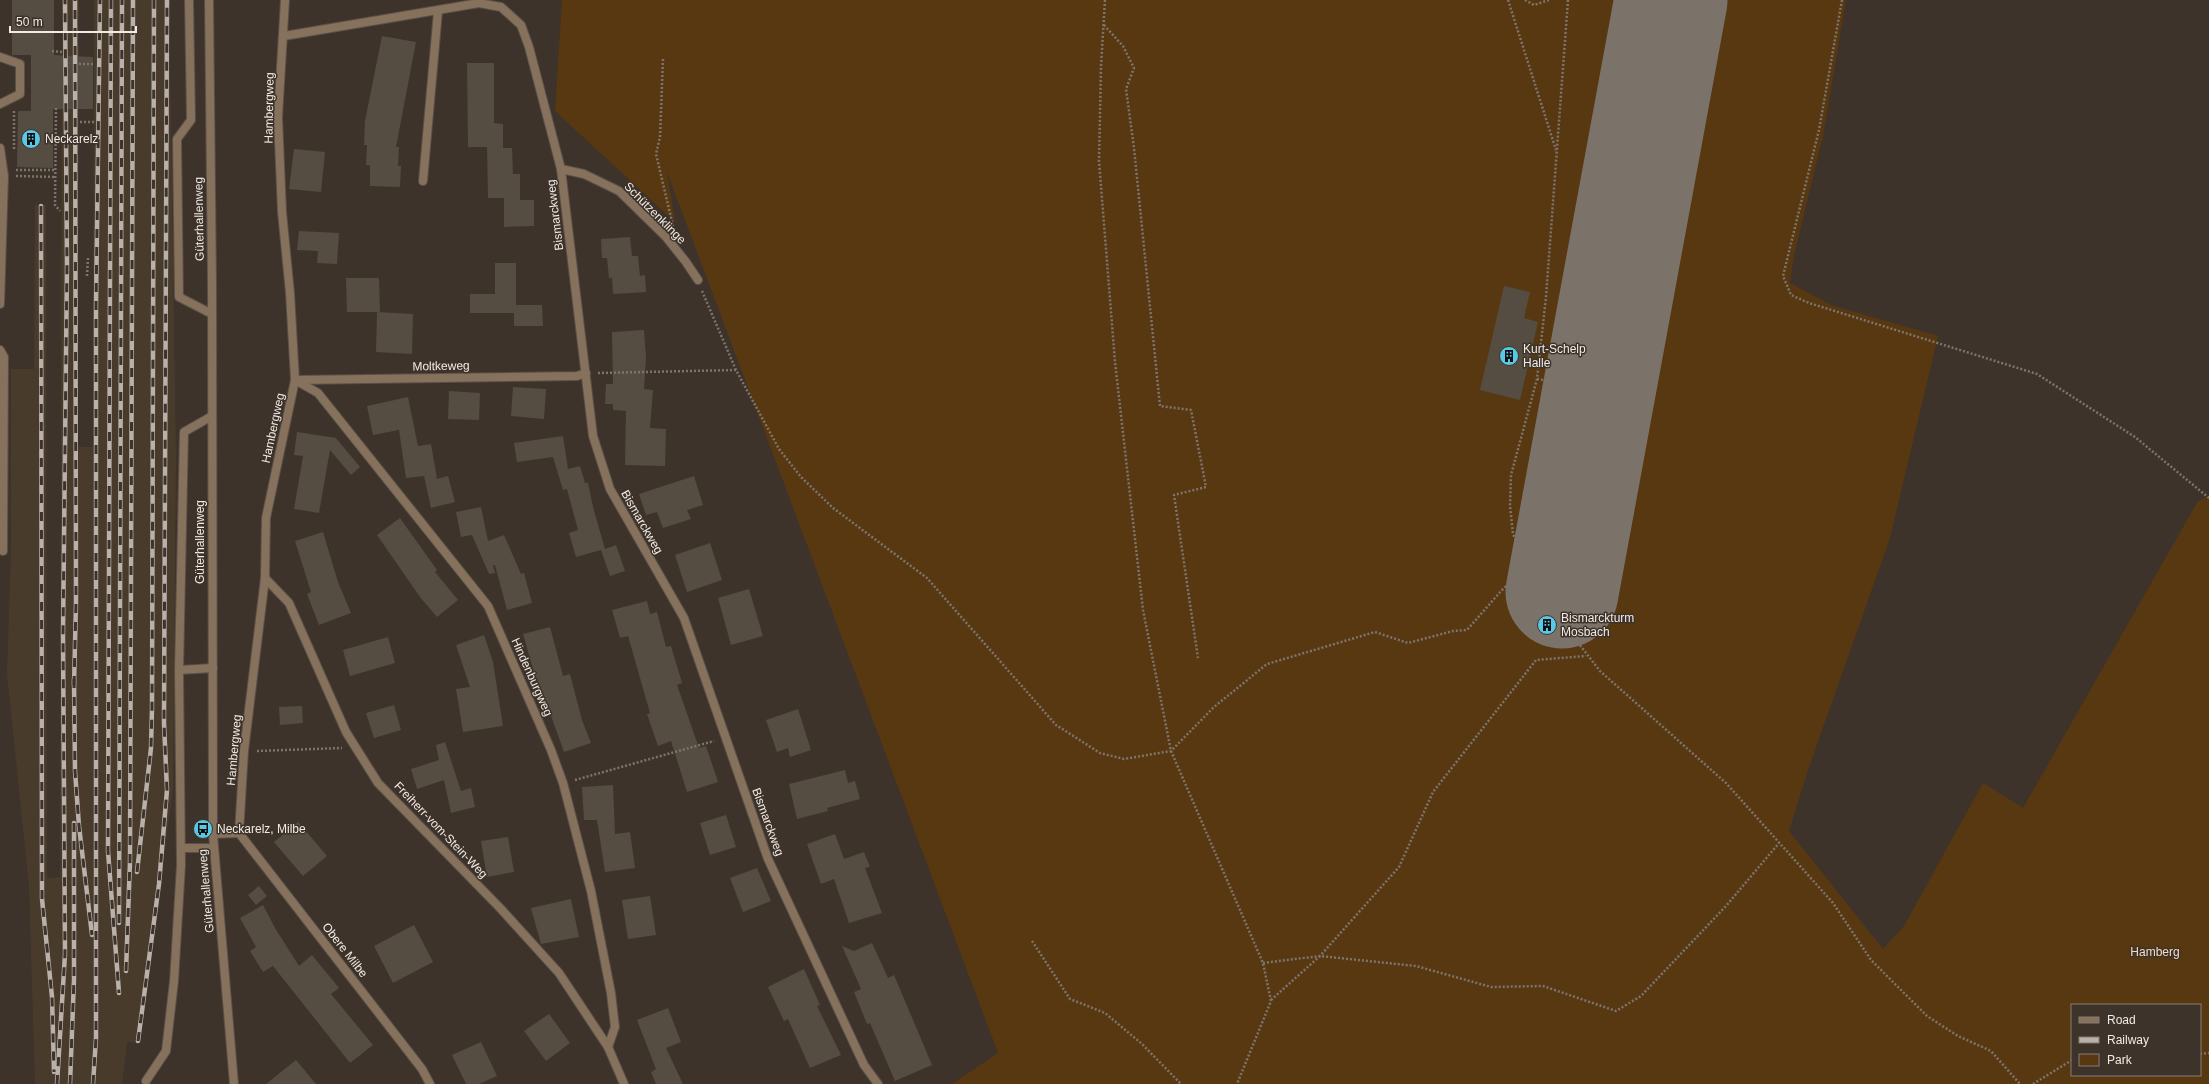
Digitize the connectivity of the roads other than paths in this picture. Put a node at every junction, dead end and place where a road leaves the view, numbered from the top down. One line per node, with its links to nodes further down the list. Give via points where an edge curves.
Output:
1 (190, 0): 13 (street, via 191,120 177,139 179,297)
2 (209, 0): 13 (street, Güterhallenweg)
3 (285, 0): 5 (street, Hambergweg)
4 (438, 10): 5 (street, Bismarckweg); 9 (street, Bismarckweg, via 479,3 501,7 521,25); 10 (street)
5 (284, 36): 16 (street, Hambergweg, via 278,117 282,212)
6 (0, 57): 7 (street, via 20,64 20,94)
7 (0, 104)
8 (0, 148): 12 (street, via 4,176)
9 (562, 169): 11 (street, Schützenklinge, via 584,174 619,191 666,237); 15 (street, Bismarckweg)
10 (423, 181)
11 (698, 280)
12 (0, 304)
13 (212, 314): 17 (street, Güterhallenweg)
14 (0, 350): 18 (street, via 4,357)
15 (586, 373): 16 (street, Moltkeweg, via 577,376); 31 (street, Bismarckweg, via 594,436 610,489 684,618 768,859 864,1065)
16 (295, 380): 19 (street, Hambergweg, via 266,518); 26 (street, Hindenburgweg, via 318,393 488,606 551,750 563,784 591,891 611,993 615,1027)
17 (212, 416): 20 (street, Güterhallenweg); 21 (street, via 184,432)
18 (3, 551)
19 (265, 578): 22 (street, Hambergweg, via 244,751); 26 (street, Freiherr-vom-Stein-Weg, via 289,603 346,732 378,783 501,909 559,973)
20 (213, 668): 21 (street); 23 (street, Güterhallenweg)
21 (179, 670): 24 (street)
22 (239, 833): 23 (street); 29 (street, Obere Milbe, via 422,1069)
23 (213, 834): 25 (street, Güterhallenweg)
24 (181, 848): 25 (street); 27 (street, via 174,980 166,1051)
25 (214, 848): 28 (street, Güterhallenweg)
26 (608, 1047): 30 (street, Freiherr-vom-Stein-Weg)
27 (146, 1081)
28 (234, 1084)
29 (430, 1084)
30 (624, 1084)
31 (878, 1084)

